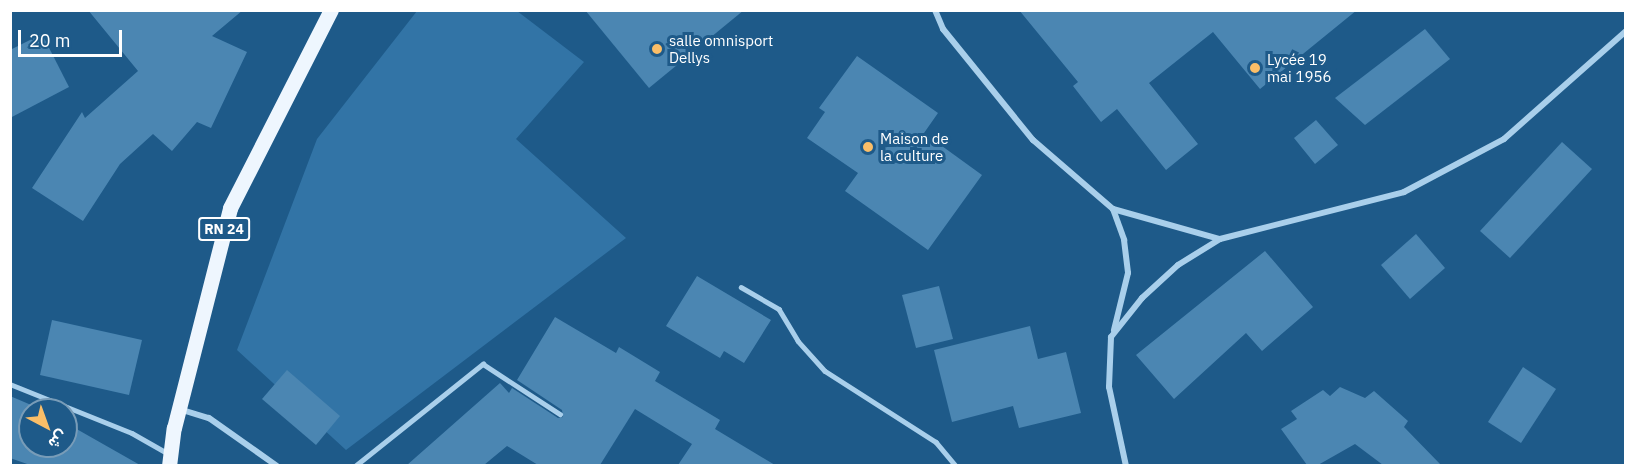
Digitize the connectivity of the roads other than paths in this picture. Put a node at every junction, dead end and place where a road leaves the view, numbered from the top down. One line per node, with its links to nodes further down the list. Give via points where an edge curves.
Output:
1 (331, 10): 9 (main road, RN 24, via 230,208)
2 (935, 10): 4 (street, via 943,30 1033,140)
3 (1626, 31): 5 (street, via 1504,139 1404,192)
4 (1113, 209): 5 (street); 7 (street, via 1124,240 1128,273 1123,306)
5 (1220, 239): 7 (street, via 1170,271)
6 (741, 287): 14 (lane, via 779,309 798,341 825,371 936,442)
7 (1111, 337): 15 (street, via 1109,387)
8 (10, 384): 11 (lane, via 132,433)
9 (179, 408): 11 (main road, RN 24); 12 (street, via 209,418)
10 (560, 414): 13 (lane, via 483,364)
11 (170, 460)
12 (277, 465)
13 (356, 465)
14 (956, 465)
15 (1126, 465)

